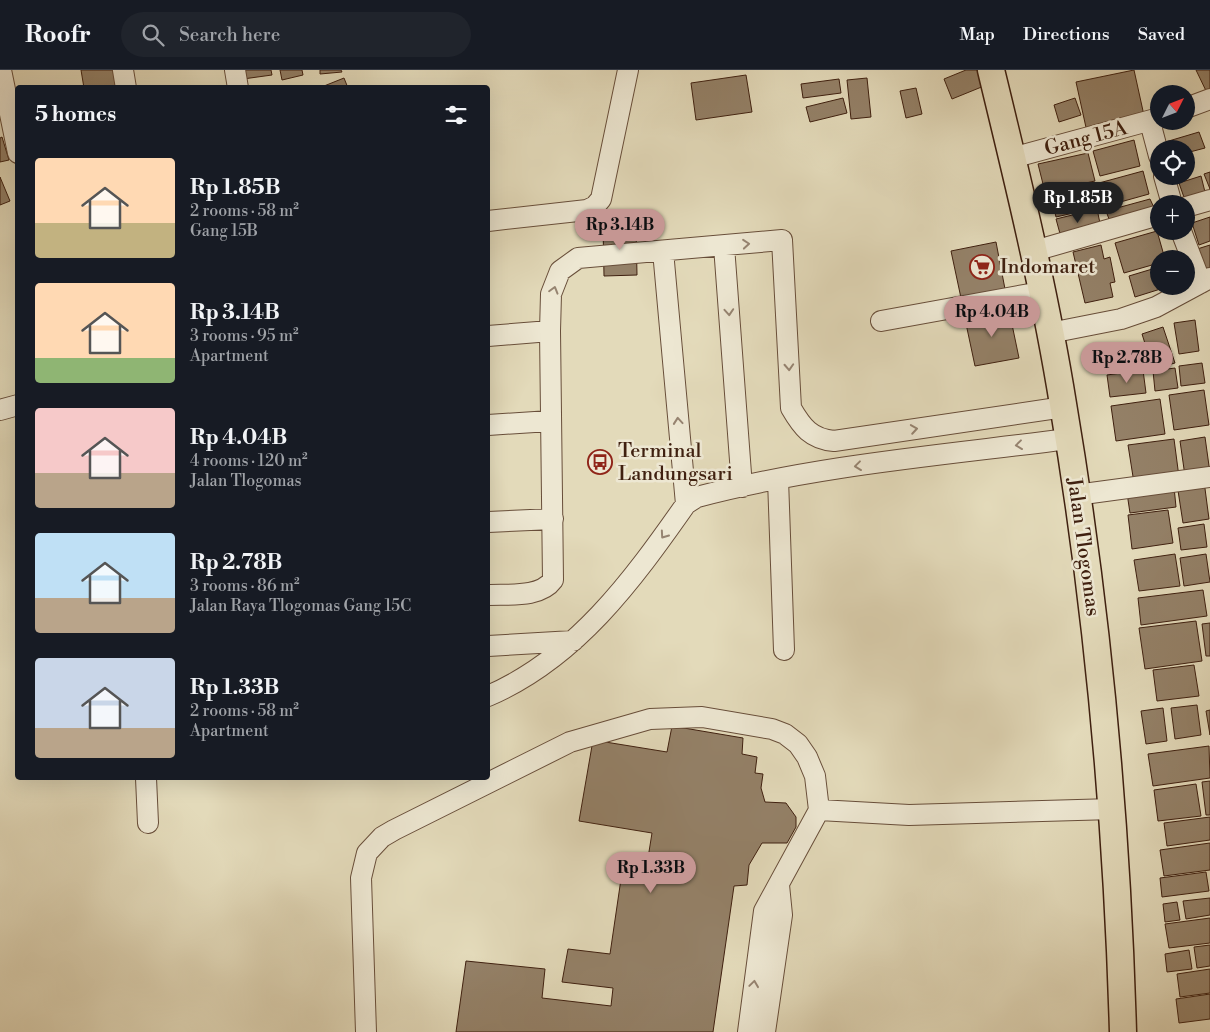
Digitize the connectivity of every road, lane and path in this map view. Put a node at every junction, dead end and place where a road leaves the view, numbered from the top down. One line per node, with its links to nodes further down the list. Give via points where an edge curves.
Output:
1 (2, 70): 9 (street)
2 (123, 70): 6 (street)
3 (235, 70): 7 (street)
4 (628, 70): 14 (street, via 601,198 595,206 587,210)
5 (991, 70): 10 (main road, Jalan Tlogomas)
6 (126, 85)
7 (238, 85)
8 (1150, 121): 10 (street, Gang 15A)
9 (15, 137)
10 (1012, 158): 18 (main road, Jalan Tlogomas)
11 (1210, 200): 12 (street)
12 (1195, 204)
13 (1150, 218): 18 (street)
14 (490, 221)
15 (1186, 240): 19 (street)
16 (724, 246): 17 (street); 26 (street, one-way to 26, via 782,240 792,408 804,430 813,436 834,441); 33 (street, one-way to 33)
17 (663, 251): 22 (street, one-way to 17, via 551,294 560,271 578,258); 35 (street, one-way to 17)
18 (1034, 251): 20 (main road, Jalan Tlogomas)
19 (1206, 280): 23 (street, via 1156,307 1121,319)
20 (1041, 292): 21 (street); 23 (main road, Jalan Tlogomas)
21 (881, 321)
22 (550, 331): 24 (street); 28 (street)
23 (1050, 333): 26 (main road, Jalan Tlogomas)
24 (490, 336)
25 (15, 406): 27 (street)
26 (1064, 407): 30 (main road, Jalan Tlogomas)
27 (0, 410)
28 (550, 421): 29 (street); 36 (street)
29 (490, 425)
30 (1068, 439): 32 (street, one-way to 32, via 844,467); 34 (main road, Jalan Tlogomas)
31 (1210, 477): 34 (street)
32 (778, 479): 33 (street); 41 (street)
33 (742, 487): 35 (street, via 697,497)
34 (1076, 494): 44 (main road, Jalan Tlogomas, via 1094,622)
35 (686, 504): 39 (street, one-way to 39, via 640,570 592,625)
36 (553, 519): 37 (street); 38 (street, via 554,580 538,592)
37 (490, 522)
38 (490, 595)
39 (573, 641): 40 (street); 42 (street, via 515,683)
40 (490, 646)
41 (784, 650)
42 (490, 695)
43 (146, 780): 46 (street)
44 (1113, 809): 45 (street, via 909,815); 51 (main road, Jalan Tlogomas)
45 (819, 810): 47 (street); 48 (street, via 816,776 807,757 786,734 772,729 702,717 650,720 570,742 382,836 366,853 360,878)
46 (148, 823)
47 (779, 885): 49 (street, one-way to 47, via 764,910); 50 (street, via 782,915)
48 (366, 1032)
49 (748, 1032)
50 (765, 1032)
51 (1123, 1032)

